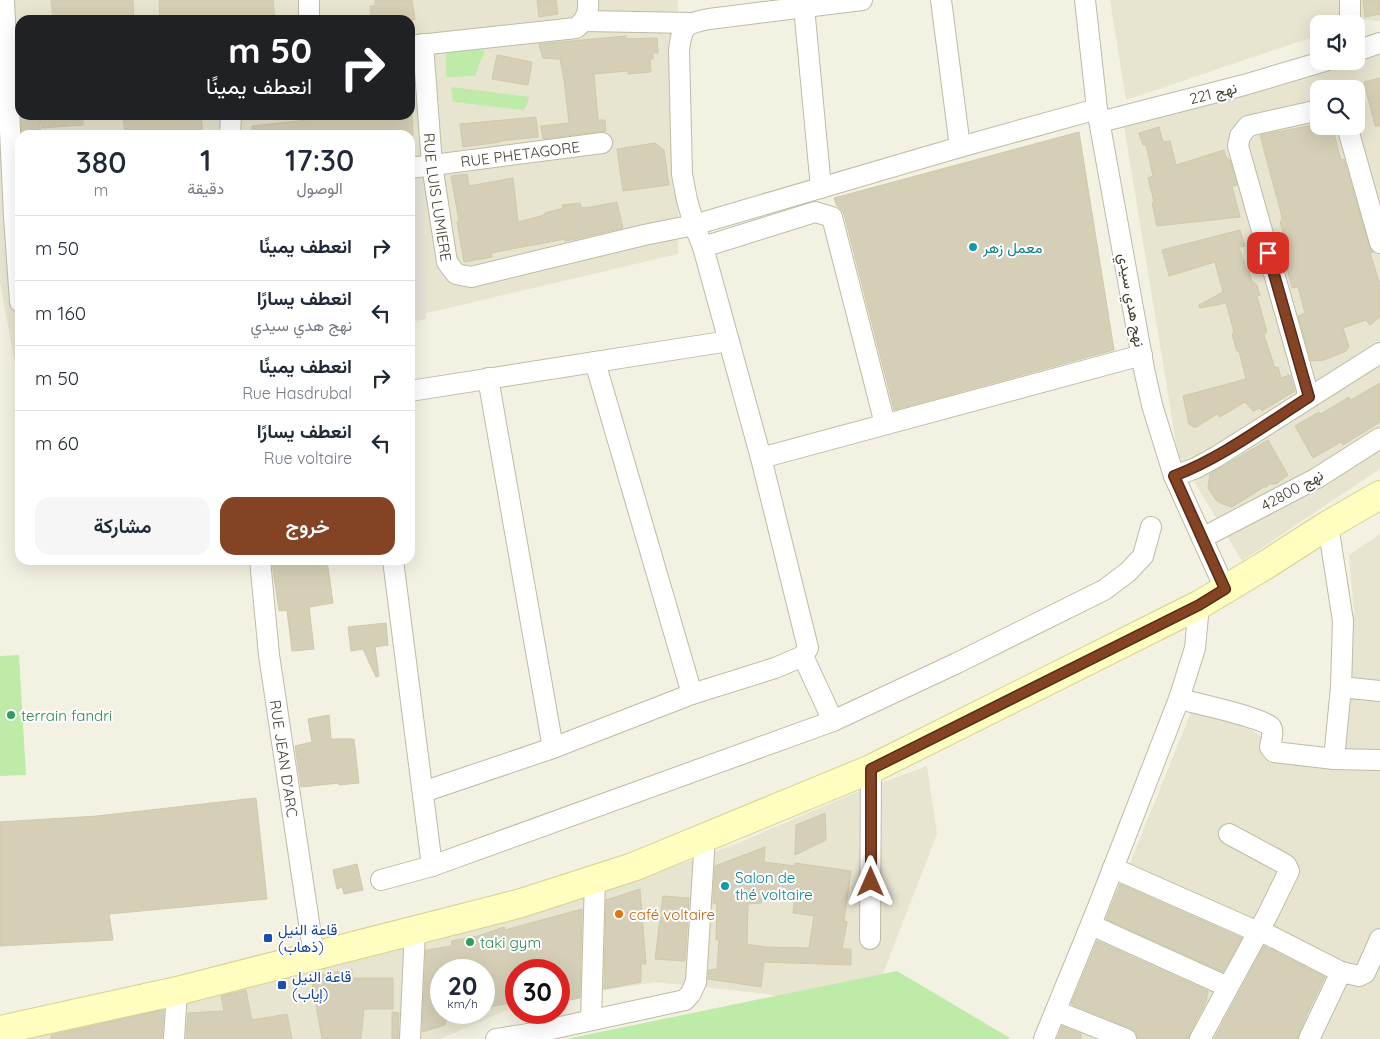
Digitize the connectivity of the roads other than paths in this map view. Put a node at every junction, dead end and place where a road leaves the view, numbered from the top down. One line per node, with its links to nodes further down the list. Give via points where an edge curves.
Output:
1 (4, 0): 17 (street)
2 (308, 0): 9 (street)
3 (588, 0): 11 (street)
4 (862, 0): 8 (street)
5 (941, 0): 22 (street)
6 (1085, 0): 19 (street, نهج هدي سيدي)
7 (1350, 0): 10 (street)
8 (804, 7): 12 (street, via 708,18); 26 (street)
9 (309, 15)
10 (1350, 15)
11 (585, 21): 12 (street); 14 (street, via 576,28)
12 (691, 23): 27 (street, via 681,32 679,51 682,174)
13 (1380, 43): 15 (street)
14 (416, 45): 23 (street, RUE LUIS LUMIERE)
15 (1365, 49)
16 (1310, 65): 19 (street, نهج 221, via 1244,85)
17 (9, 75): 25 (street)
18 (1310, 112): 36 (street, via 1248,126 1240,136 1238,146)
19 (1098, 115): 22 (street, نهج 221); 32 (street, نهج هدي سيدي)
20 (1350, 135): 28 (street)
21 (602, 143): 23 (street, RUE PHETAGORE)
22 (960, 147): 26 (street, نهج 221)
23 (432, 165): 24 (street, RUE PHETAGORE); 27 (street, RUE LUIS LUMIERE, via 447,262 456,274 471,277 644,234)
24 (415, 167)
25 (15, 182)
26 (821, 188): 27 (street, RUE LUIS LUMIERE)
27 (694, 225): 29 (street)
28 (1380, 243)
29 (703, 247): 30 (street); 37 (street, via 815,212 832,217)
30 (729, 341): 33 (street); 39 (street)
31 (1380, 353): 36 (street)
32 (1142, 355): 37 (street); 40 (street, نهج هدي سيدي, via 1152,405)
33 (595, 362): 34 (street); 52 (street)
34 (488, 378): 35 (street); 55 (street)
35 (415, 389)
36 (1309, 397): 40 (street, via 1216,457)
37 (885, 424): 39 (street)
38 (1380, 438): 44 (street, نهج 42800, via 1317,478)
39 (761, 458): 49 (street, via 808,648)
40 (1174, 476): 44 (street, نهج هدي سيدي)
41 (1380, 495): 42 (main road)
42 (1328, 525): 47 (main road); 50 (street, via 1343,621)
43 (1151, 527): 54 (street, via 1142,556 1128,572 1104,590)
44 (1202, 538): 47 (street, نهج هدي سيدي)
45 (260, 565): 71 (street, RUE JEAN D'ARC, via 269,655)
46 (394, 565): 59 (street)
47 (1225, 589): 48 (main road)
48 (1199, 605): 53 (street, via 1195,648); 58 (main road)
49 (804, 656): 52 (street); 54 (street)
50 (1341, 687): 51 (street); 56 (street)
51 (1380, 691)
52 (692, 694): 55 (street)
53 (1179, 699): 56 (street, via 1269,726 1272,731 1270,747 1274,752); 63 (street)
54 (833, 721): 62 (street)
55 (553, 748): 59 (street)
56 (1334, 758): 57 (street)
57 (1380, 760)
58 (871, 769): 61 (main road); 69 (street)
59 (423, 792): 62 (street)
60 (1229, 834): 68 (street, via 1286,865 1289,871)
61 (705, 837): 64 (main road); 76 (street, via 696,982 691,993 685,1000)
62 (432, 866): 65 (street)
63 (1113, 868): 66 (street); 68 (street)
64 (595, 879): 67 (main road, via 518,904); 76 (street)
65 (381, 880)
66 (1091, 925): 73 (street); 75 (street)
67 (415, 930): 71 (main road); 79 (street)
68 (1259, 931): 72 (street); 73 (street)
69 (870, 939)
70 (1380, 939): 72 (street, via 1365,973 1359,976)
71 (314, 956): 74 (main road)
72 (1341, 972): 84 (street)
73 (1228, 987): 83 (street)
74 (177, 991): 77 (main road); 78 (street)
75 (1056, 1011): 81 (street); 82 (street)
76 (591, 1020): 80 (street)
77 (0, 1030)
78 (174, 1039)
79 (410, 1039)
80 (496, 1039)
81 (1044, 1039)
82 (1126, 1039)
83 (1200, 1039)
84 (1309, 1039)

